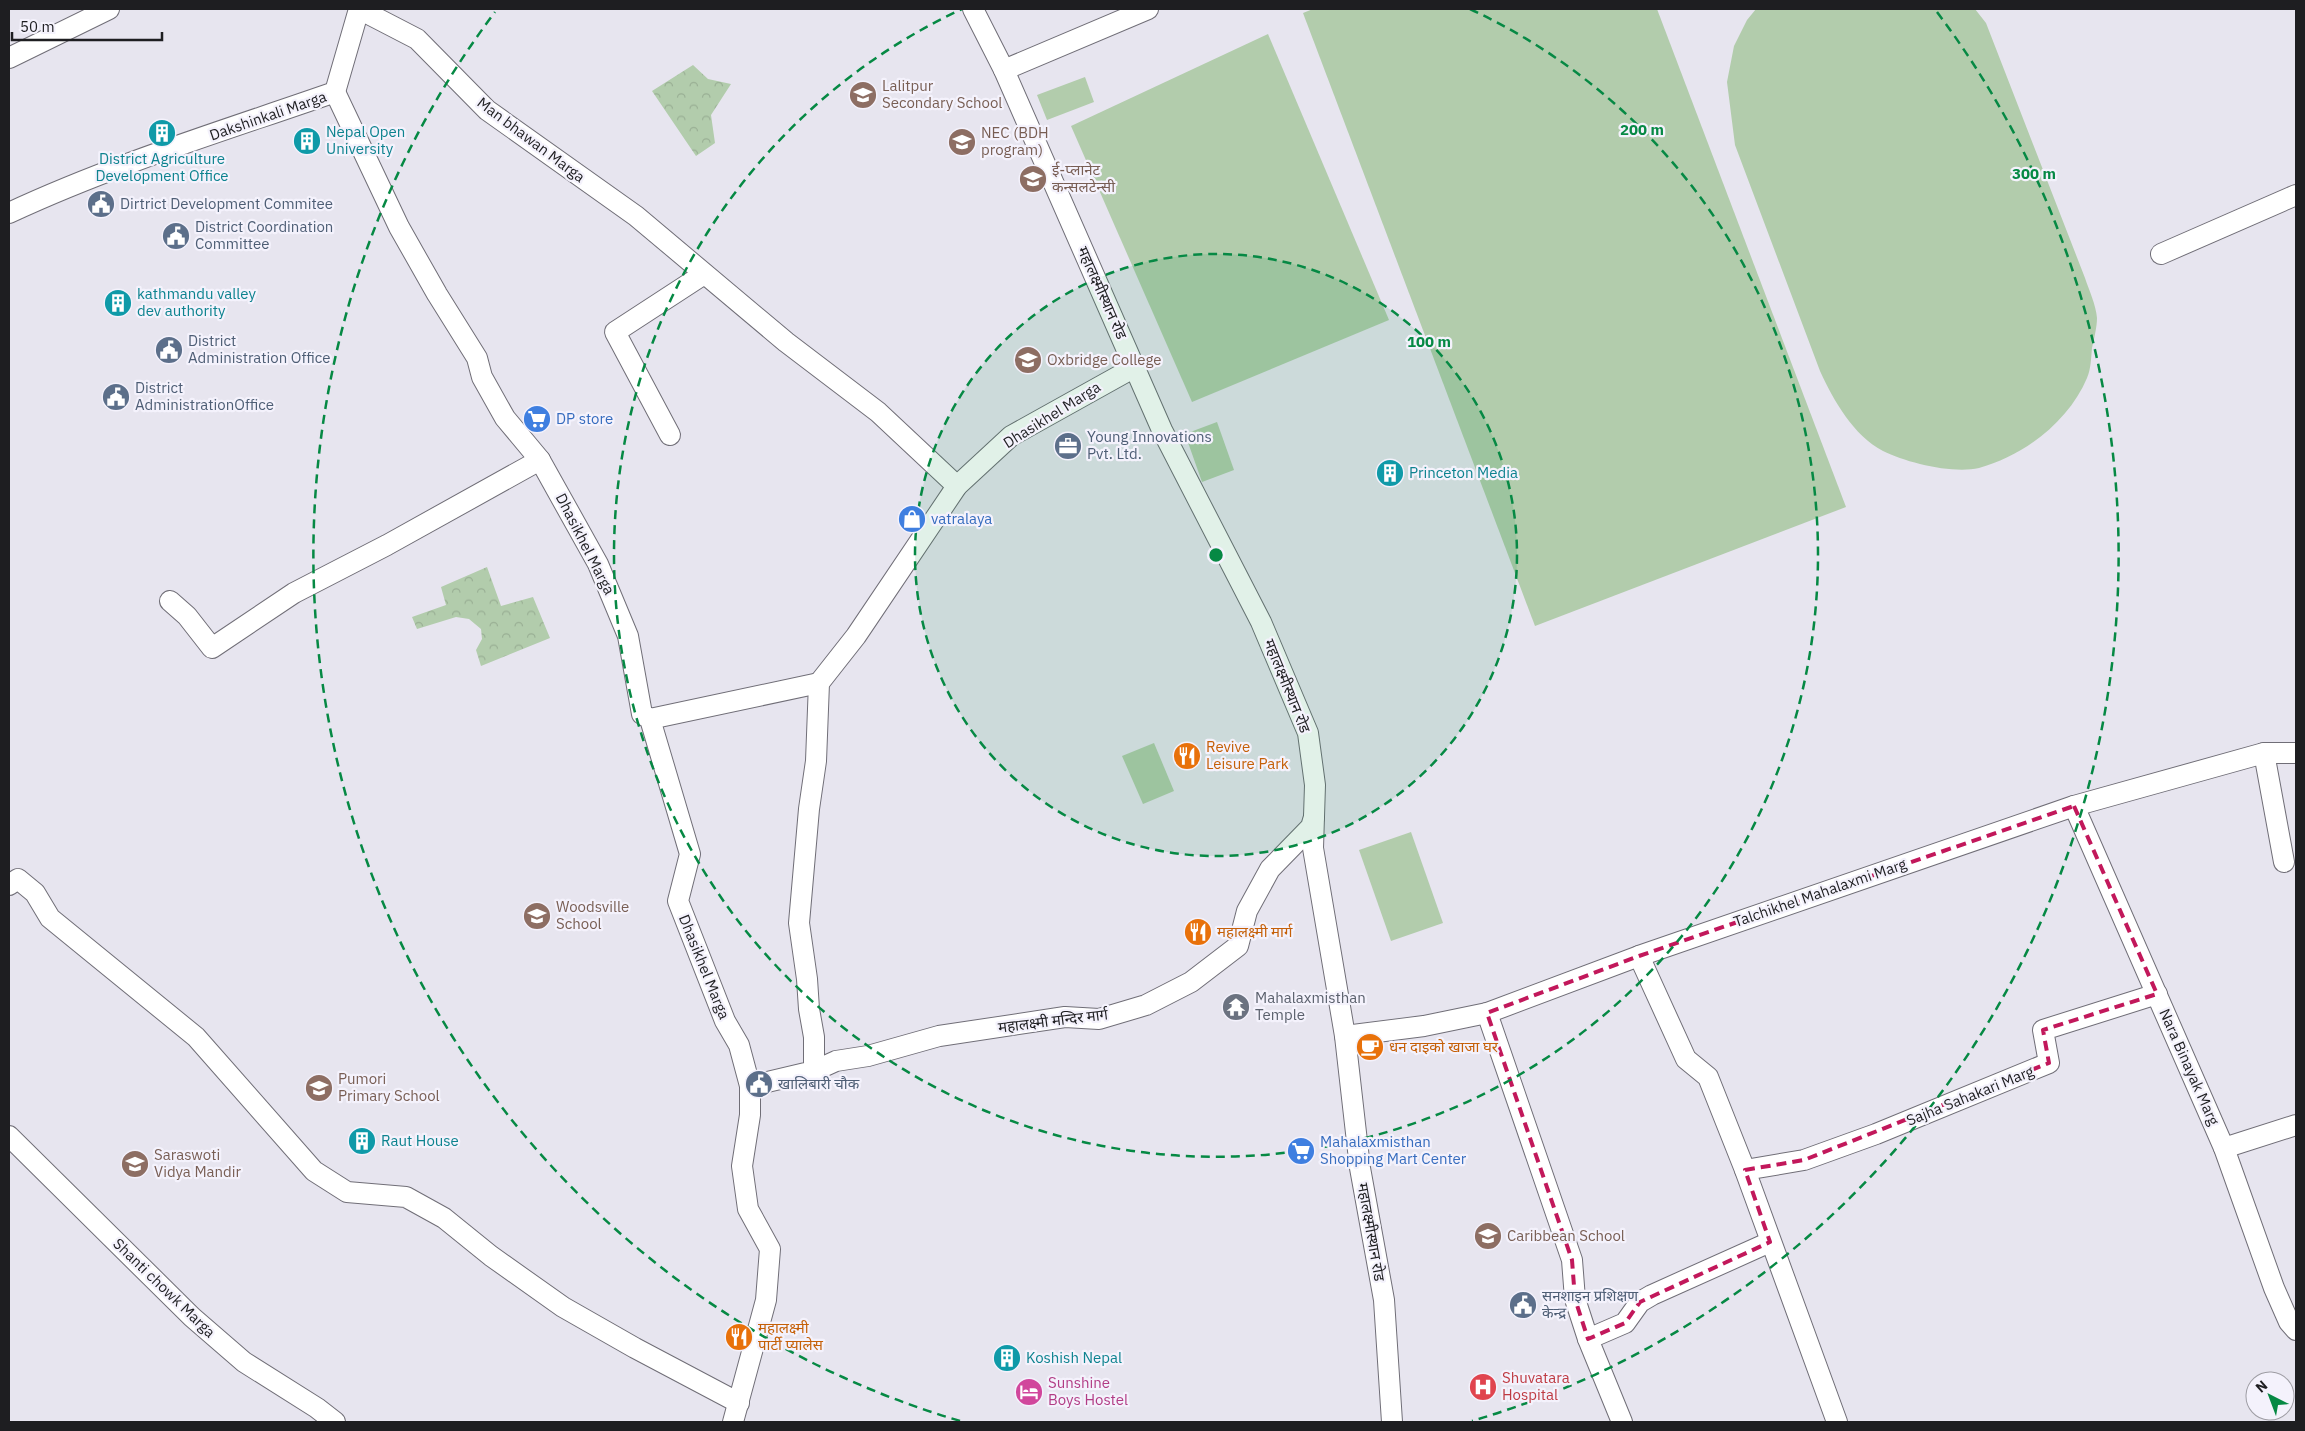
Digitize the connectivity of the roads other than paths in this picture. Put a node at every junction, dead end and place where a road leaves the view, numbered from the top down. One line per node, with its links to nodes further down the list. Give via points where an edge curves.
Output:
1 (109, 9): 5 (street)
2 (359, 9): 7 (street, Dakshinkali Marga); 11 (street, Man bhawan Marga, via 417,39 487,110 636,216)
3 (973, 9): 6 (street, महालक्ष्मीस्थान रोड)
4 (1148, 9): 6 (street)
5 (9, 58)
6 (1004, 70): 12 (street, महालक्ष्मीस्थान रोड)
7 (335, 92): 9 (street, Dakshinkali Marga, via 138,161); 14 (street, Dhasikhel Marga, via 399,228 477,358 482,377 505,418)
8 (2296, 195): 10 (street)
9 (9, 213)
10 (2161, 254)
11 (704, 274): 13 (street, via 615,332); 15 (street, Man bhawan Marga, via 878,412)
12 (1135, 366): 15 (street, Dhasikhel Marga, via 1011,436); 22 (street, महालक्ष्मीस्थान रोड, via 1162,430 1261,622 1308,733)
13 (670, 435)
14 (540, 460): 16 (street, via 294,593 212,648 187,616); 18 (street, Dhasikhel Marga, via 598,564 628,636 642,714)
15 (957, 486): 17 (street, Dhasikhel Marga, via 856,636)
16 (170, 601)
17 (819, 683): 18 (street); 29 (street, via 816,761 799,922 814,1037)
18 (650, 719): 30 (street, Dhasikhel Marga, via 690,854 678,901 725,1021 739,1045)
19 (2264, 753): 20 (street, Talchikhel Mahalaxmi Marg); 21 (street, Talchikhel Mahalaxmi Marg); 23 (street)
20 (2296, 753)
21 (2074, 806): 25 (street, Talchikhel Mahalaxmi Marg); 26 (street, Nara Binayak Marg)
22 (1315, 810): 28 (street, महालक्ष्मीस्थान रोड, via 1313,848); 29 (street, महालक्ष्मी मन्दिर मार्ग, via 1311,827 1270,869 1247,911 1238,946 1191,982 1154,1002 1099,1019 1065,1017 939,1036 868,1056 836,1061)
23 (2284, 862)
24 (9, 885): 38 (street, via 18,879 35,893 50,918 196,1037 314,1170 346,1192 406,1196 444,1218 563,1307)
25 (1639, 956): 27 (street, Talchikhel Mahalaxmi Marg); 34 (street, via 1686,1059 1708,1078)
26 (2157, 994): 33 (street, Nara Binayak Marg); 34 (street, Sajha Sahakari Marg, via 2043,1030 2049,1063 1804,1160)
27 (1487, 1013): 28 (street, Talchikhel Mahalaxmi Marg, via 1424,1026); 37 (street, via 1572,1260 1575,1299)
28 (1345, 1036): 40 (street, महालक्ष्मीस्थान रोड, via 1360,1168 1384,1300)
29 (814, 1071): 30 (street)
30 (750, 1086): 38 (street, Dhasikhel Marga, via 750,1116 742,1166 744,1183 748,1209 770,1249 766,1300)
31 (2296, 1125): 33 (street)
32 (9, 1136): 39 (street, Shanti chowk Marga, via 192,1317 244,1362)
33 (2224, 1148): 36 (street, Nara Binayak Marg, via 2274,1288)
34 (1745, 1170): 35 (street)
35 (1770, 1242): 37 (street, via 1652,1295 1640,1302 1625,1323); 42 (street)
36 (2296, 1330)
37 (1588, 1339): 41 (street)
38 (736, 1413)
39 (335, 1422)
40 (1392, 1422)
41 (1622, 1422)
42 (1837, 1422)

